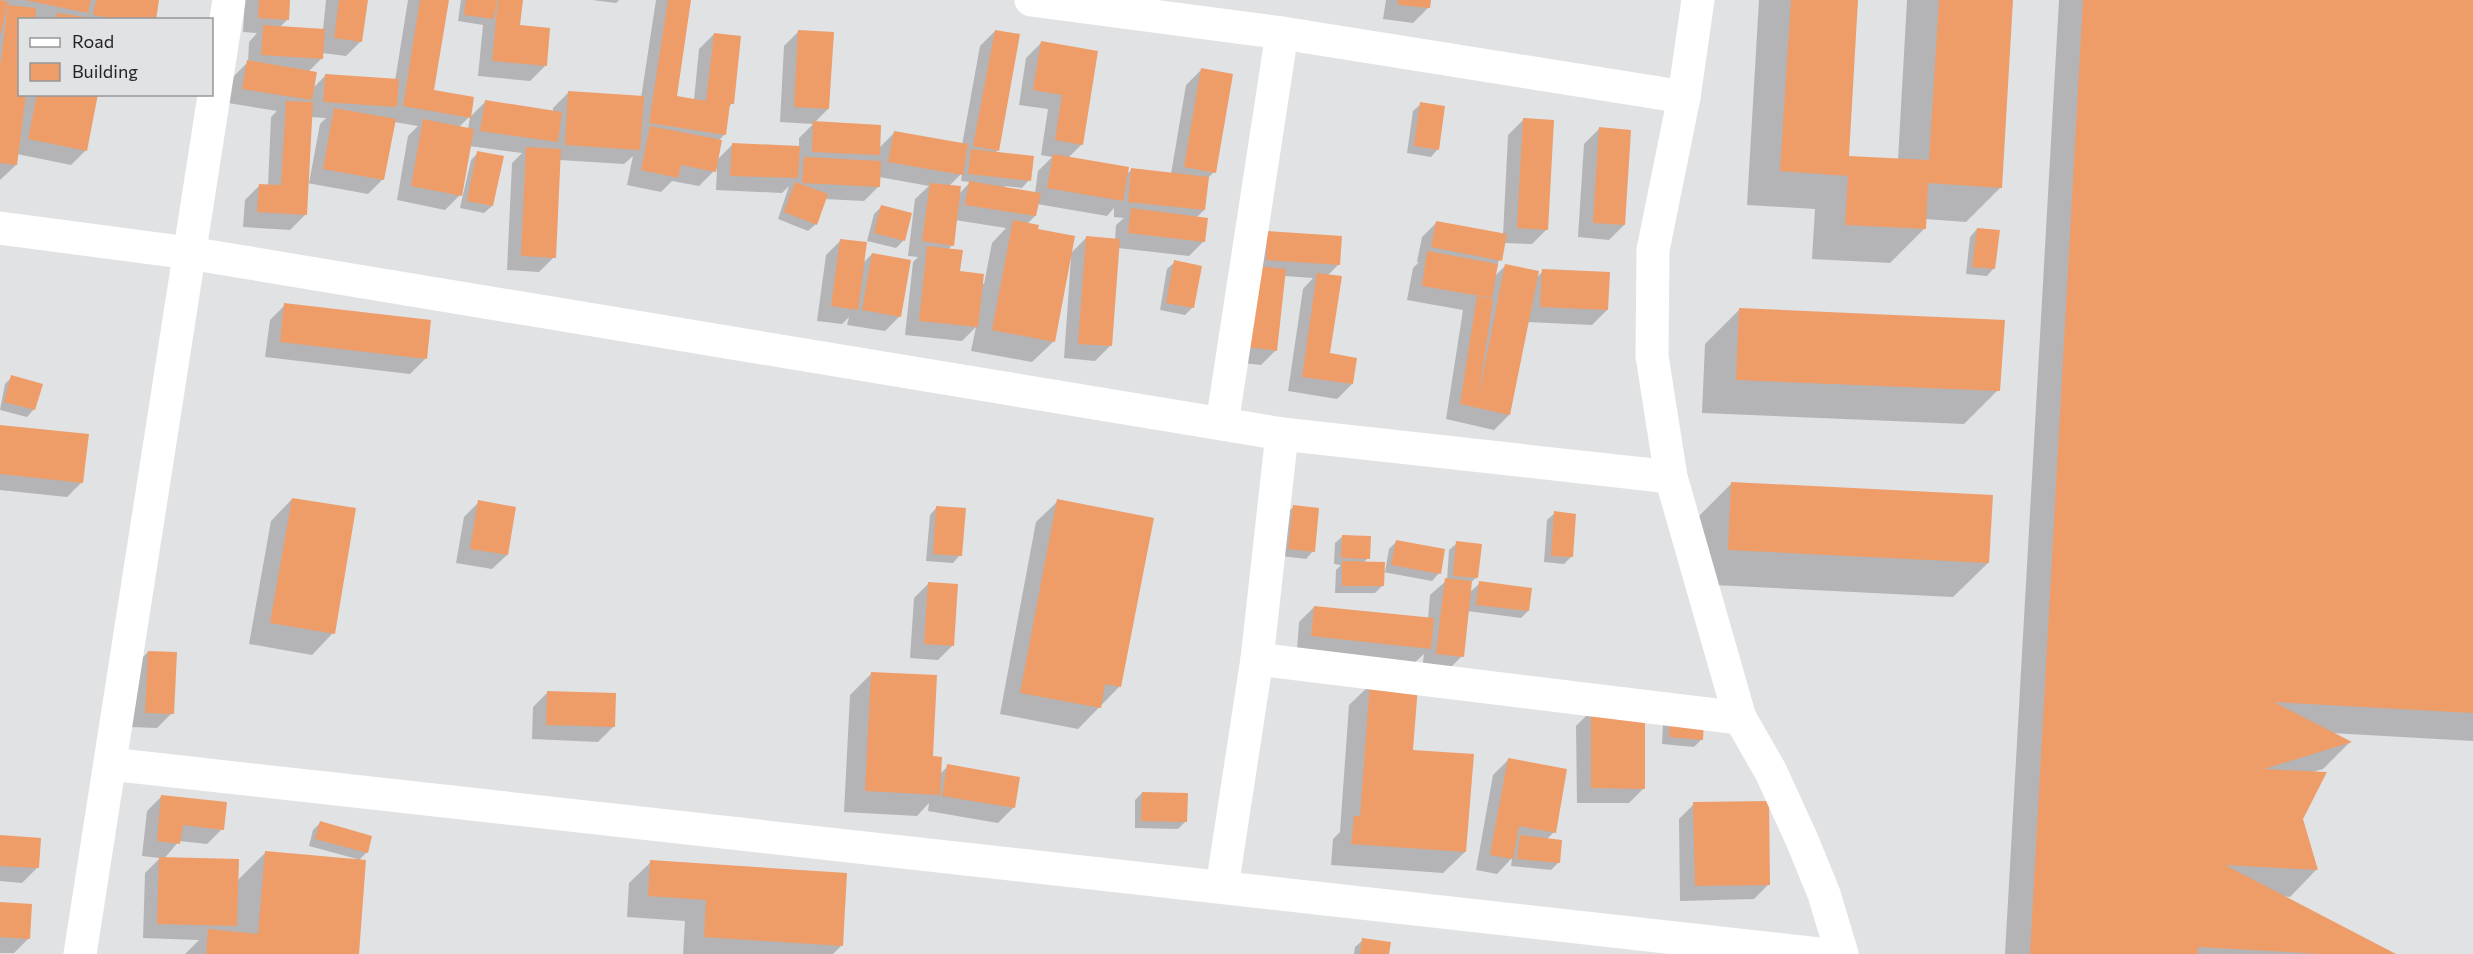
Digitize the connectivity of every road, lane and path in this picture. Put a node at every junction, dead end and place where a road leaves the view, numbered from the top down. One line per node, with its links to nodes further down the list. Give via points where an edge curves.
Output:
1 (229, 0): 7 (street)
2 (1031, 0): 4 (street)
3 (1698, 0): 5 (street)
4 (1282, 33): 5 (street); 8 (street)
5 (1684, 97): 10 (street, via 1653,250 1652,356)
6 (0, 228): 7 (street)
7 (189, 254): 8 (street); 13 (street)
8 (1222, 424): 9 (street)
9 (1282, 434): 10 (street); 11 (street)
10 (1671, 477): 12 (street)
11 (1257, 658): 12 (street); 14 (street)
12 (1740, 717): 17 (street, via 1802,840)
13 (110, 764): 14 (street); 15 (street)
14 (1222, 887): 16 (street)
15 (80, 954)
16 (1819, 954)
17 (1842, 954)

